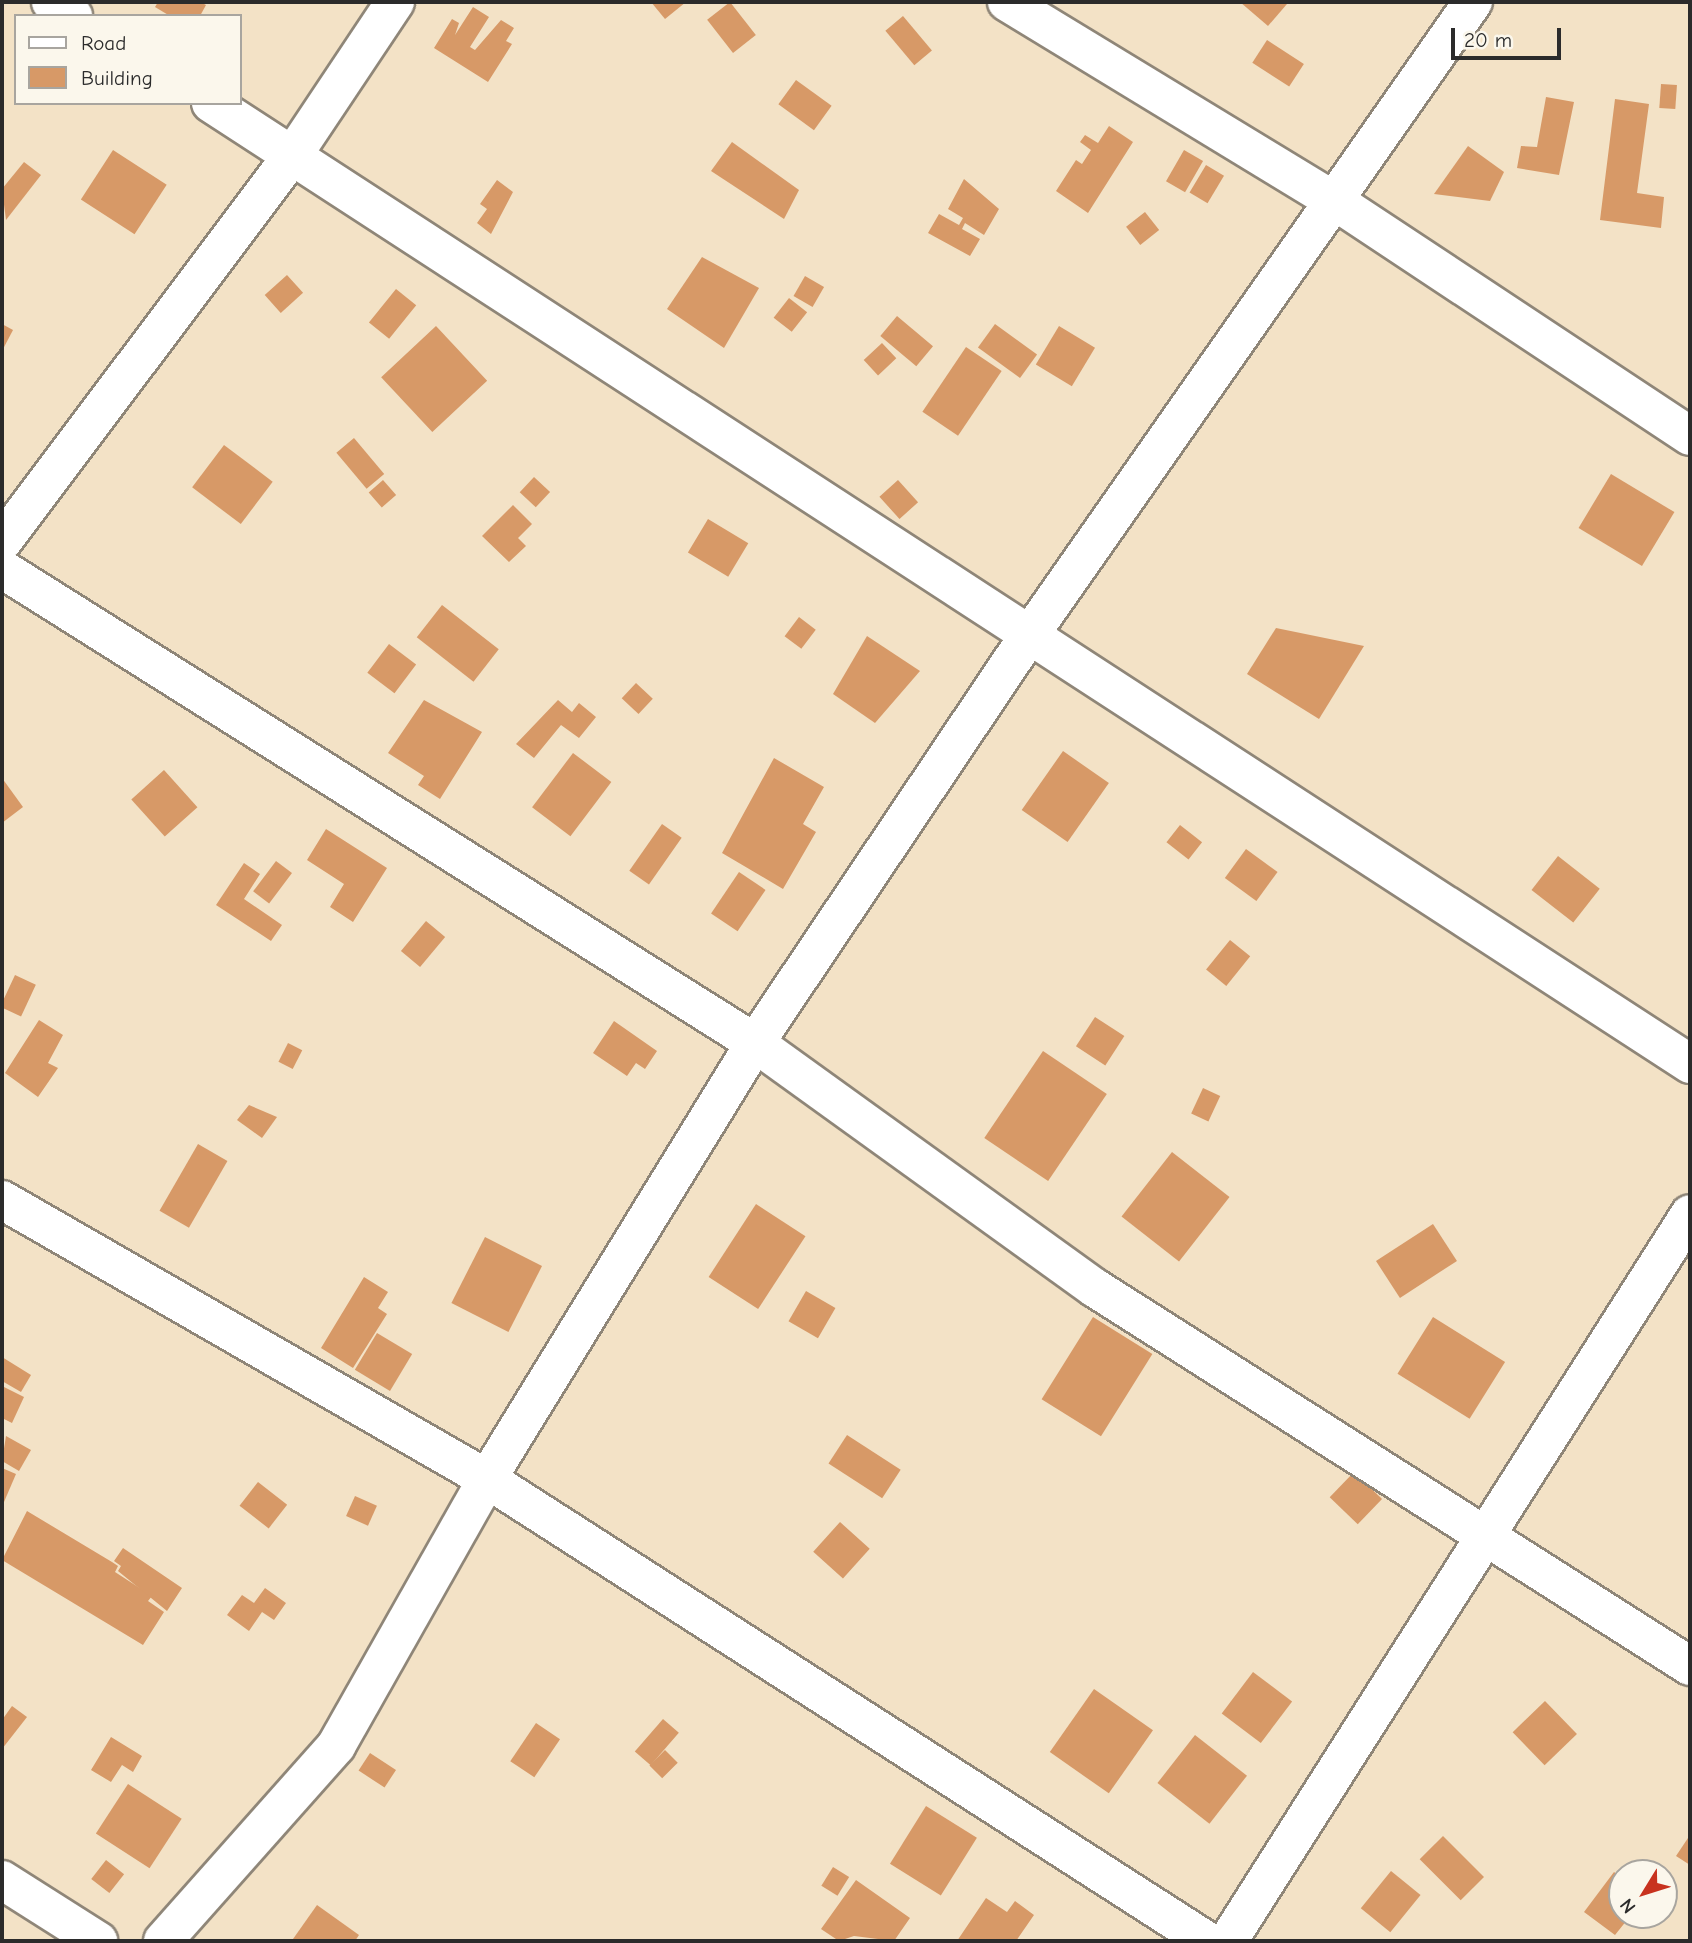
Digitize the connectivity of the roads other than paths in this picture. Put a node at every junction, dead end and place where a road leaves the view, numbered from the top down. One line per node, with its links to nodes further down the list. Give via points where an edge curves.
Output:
1 (51, 2): 5 (street)
2 (395, 2): 7 (street)
3 (1007, 2): 8 (street)
4 (1473, 2): 8 (street)
5 (70, 14)
6 (214, 105): 7 (street)
7 (293, 155): 10 (street); 12 (street)
8 (1338, 203): 9 (street); 12 (street)
9 (1690, 436)
10 (2, 542)
11 (2, 569): 13 (street)
12 (1029, 636): 13 (street); 14 (street)
13 (755, 1043): 17 (street); 18 (street, via 1095,1288)
14 (1690, 1063)
15 (2, 1200): 17 (street)
16 (1690, 1214): 18 (street)
17 (486, 1479): 22 (street, via 336,1746); 23 (street)
18 (1483, 1537): 19 (street); 24 (street)
19 (1690, 1666)
20 (2, 1880): 21 (street)
21 (99, 1941)
22 (163, 1941)
23 (1207, 1941)
24 (1228, 1941)

